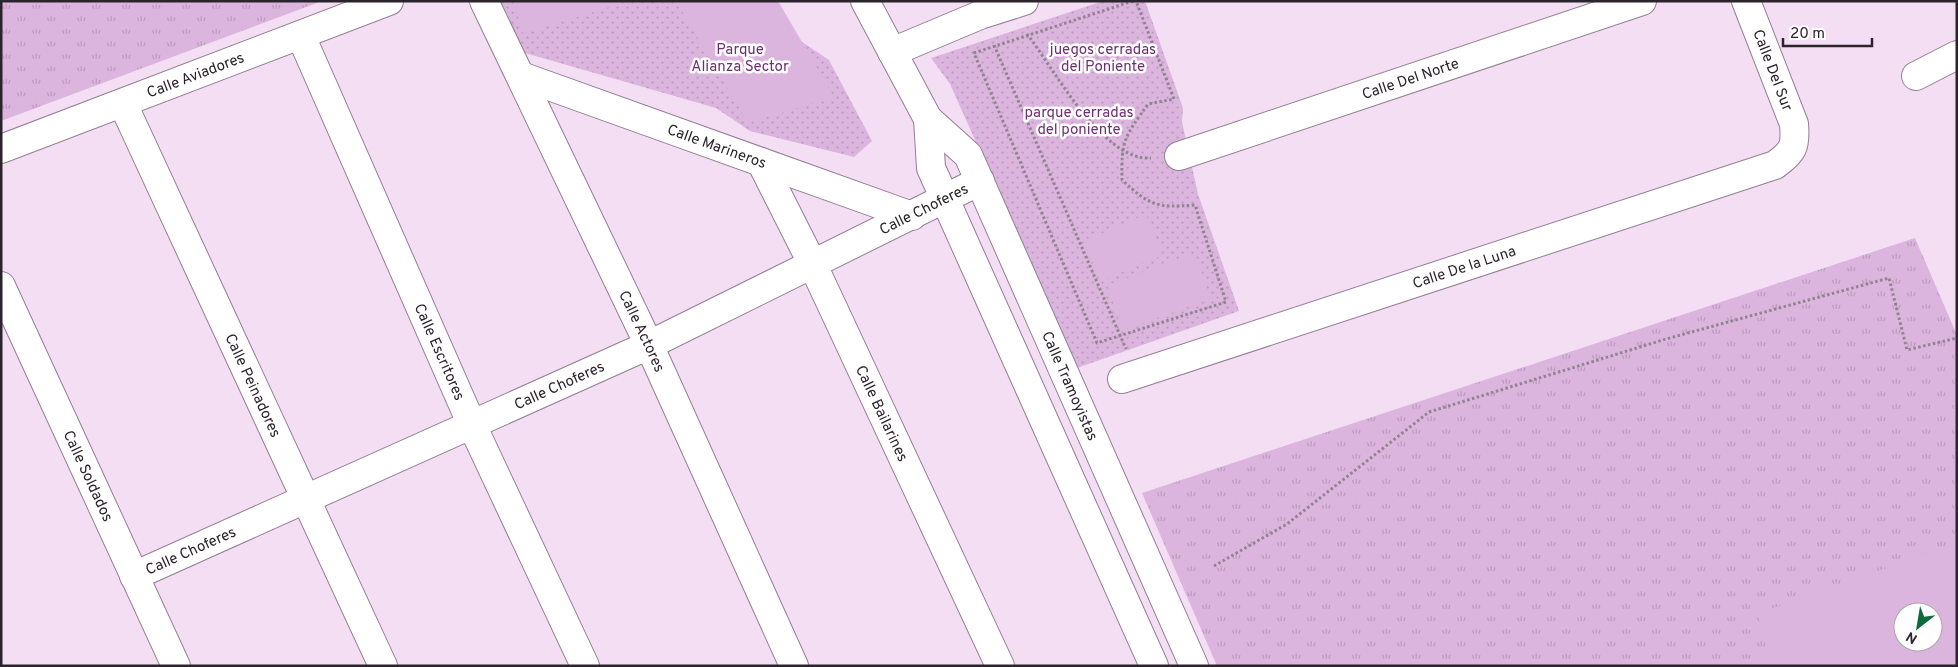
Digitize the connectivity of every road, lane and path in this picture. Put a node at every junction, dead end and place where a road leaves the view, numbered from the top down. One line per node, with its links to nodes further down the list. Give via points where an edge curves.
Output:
1 (389, 1): 9 (street, Calle Aviadores)
2 (484, 1): 13 (street, Calle Actores)
3 (865, 1): 11 (street, Calle Tramoyistas)
4 (1134, 1): 8 (path); 19 (path, via 1174,99 1148,104 1126,135)
5 (1642, 1): 20 (street, Calle Del Norte)
6 (1746, 1): 17 (street, Calle Del Sur, via 1794,124)
7 (1002, 8): 8 (path); 10 (path); 11 (street)
8 (1027, 34): 10 (path); 19 (path, via 1082,111 1102,135)
9 (301, 36): 15 (street, Calle Aviadores); 31 (street, Calle Escritores)
10 (994, 46): 27 (path); 27 (path, via 974,53 1097,343)
11 (892, 52): 16 (street, Calle Tramoyistas)
12 (1957, 55): 14 (street)
13 (521, 76): 21 (street, Calle Marineros); 29 (street, Calle Actores)
14 (1916, 76)
15 (123, 104): 18 (street, Calle Aviadores); 32 (street, Calle Peinadores)
16 (928, 119): 22 (street, Calle Tramoyistas, via 968,155); 23 (street, Calle Tramoyistas, via 931,168)
17 (1796, 141): 30 (street, Calle De la Luna, via 1789,155 1775,165)
18 (1, 149)
19 (1122, 150): 20 (path, via 1146,158); 27 (path, via 1122,180 1142,199 1165,207 1195,205 1226,302)
20 (1179, 156)
21 (761, 162): 24 (street, Calle Marineros); 25 (street, Calle Bailarines)
22 (980, 181): 23 (street, Calle Choferes); 41 (street, Calle Tramoyistas)
23 (945, 198): 24 (street, Calle Choferes); 40 (street, Calle Tramoyistas)
24 (912, 216): 25 (street, Calle Choferes)
25 (812, 263): 29 (street, Calle Choferes); 39 (street, Calle Bailarines)
26 (1, 286): 34 (street, Calle Soldados)
27 (1120, 336): 30 (path)
28 (1957, 338): 33 (path, via 1907,350 1889,278 1666,339 1429,412 1287,524)
29 (649, 345): 31 (street, Calle Choferes); 38 (street, Calle Actores)
30 (1130, 377)
31 (472, 425): 32 (street, Calle Choferes); 37 (street, Calle Escritores)
32 (305, 498): 34 (street, Calle Choferes); 36 (street, Calle Peinadores)
33 (1214, 566)
34 (134, 576): 35 (street, Calle Soldados)
35 (176, 666)
36 (383, 666)
37 (585, 666)
38 (794, 666)
39 (1000, 666)
40 (1154, 666)
41 (1194, 666)

